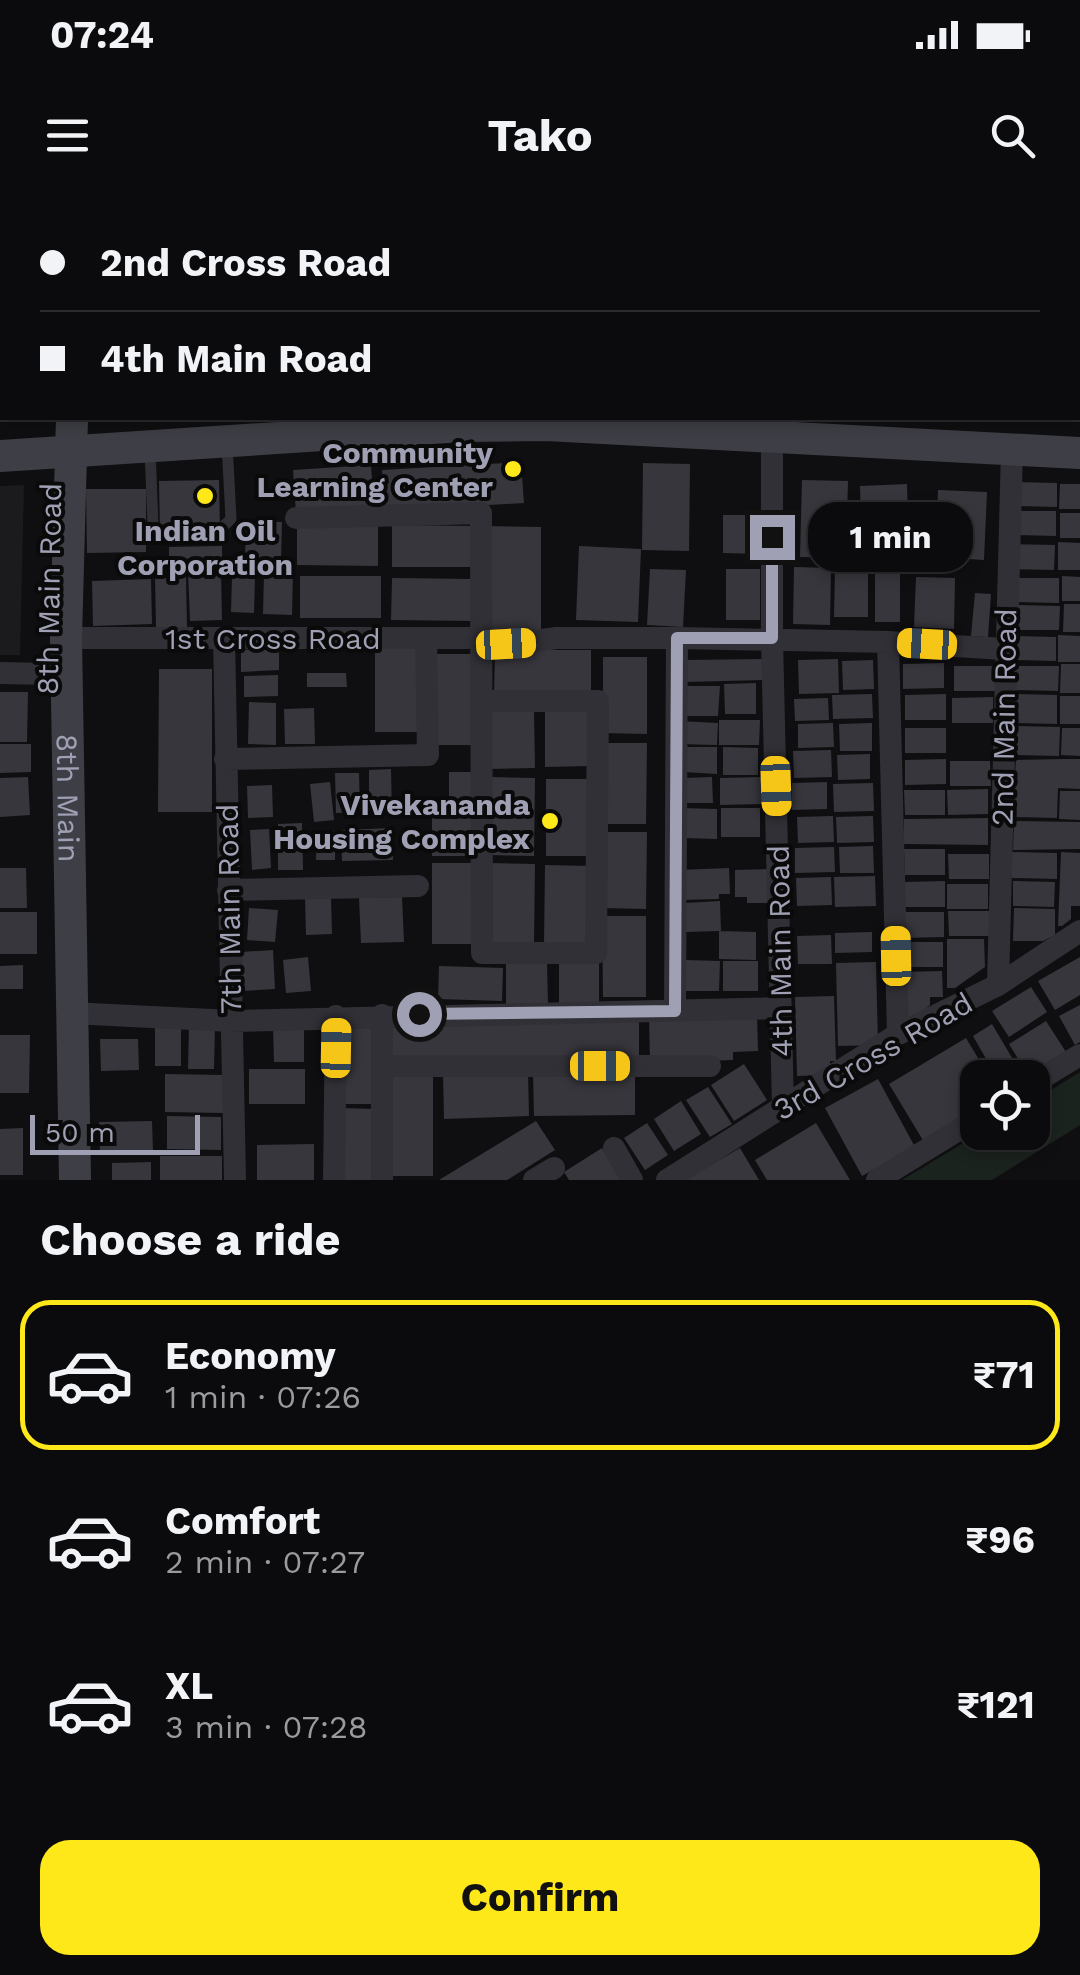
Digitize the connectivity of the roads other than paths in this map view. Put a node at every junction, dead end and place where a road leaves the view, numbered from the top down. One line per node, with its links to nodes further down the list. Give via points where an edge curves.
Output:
1 (284, 420): 3 (main road)
2 (770, 422): 5 (main road); 6 (main road, via 462,426); 8 (main road); 17 (street, 4th Main Road)
3 (62, 435): 4 (main road); 7 (main road); 10 (main road); 12 (main road, 8th Main); 22 (main road, 8th Main Road)
4 (0, 436)
5 (1080, 436)
6 (227, 443): 7 (main road); 7 (lane, via 231,520 214,535 158,533)
7 (150, 448)
8 (1012, 449): 9 (main road); 20 (street, 2nd Main Road)
9 (1080, 452)
10 (0, 456)
11 (296, 518): 15 (street, via 481,513)
12 (66, 638): 13 (street, 1st Cross Road); 31 (main road, 8th Main)
13 (224, 638): 14 (street, 1st Cross Road); 24 (street, 7th Main Road)
14 (426, 638): 15 (street, 1st Cross Road); 24 (street, via 428,756)
15 (481, 638): 23 (street)
16 (677, 638): 17 (street); 19 (street); 30 (street)
17 (772, 638): 18 (street); 29 (street, 4th Main Road)
18 (888, 642): 20 (street); 35 (street)
19 (506, 644)
20 (1005, 649): 28 (street, 2nd Main Road)
21 (0, 673): 22 (street)
22 (47, 674): 43 (main road, 8th Main Road)
23 (482, 701): 23 (street, via 482,952 596,953 598,702)
24 (225, 759): 26 (street, 7th Main Road)
25 (418, 886): 26 (street)
26 (228, 890): 34 (street, 7th Main Road)
27 (1080, 932): 28 (street, 3rd Cross Road)
28 (998, 985): 35 (street, 3rd Cross Road)
29 (781, 1008): 30 (street); 40 (street, 4th Main Road)
30 (675, 1011): 32 (street)
31 (71, 1013): 34 (street); 44 (main road, 8th Main)
32 (382, 1015): 33 (street); 37 (street)
33 (336, 1016): 34 (street); 46 (street)
34 (232, 1020): 45 (street, 7th Main Road)
35 (898, 1034): 40 (street, 3rd Cross Road)
36 (1080, 1055): 39 (street)
37 (382, 1066): 38 (street); 47 (street)
38 (710, 1066)
39 (1050, 1073)
40 (784, 1106): 49 (street, 3rd Cross Road)
41 (960, 1129): 50 (street)
42 (614, 1148): 48 (street)
43 (53, 1180)
44 (74, 1180)
45 (236, 1180)
46 (334, 1180)
47 (382, 1180)
48 (632, 1180)
49 (667, 1180)
50 (877, 1180)

